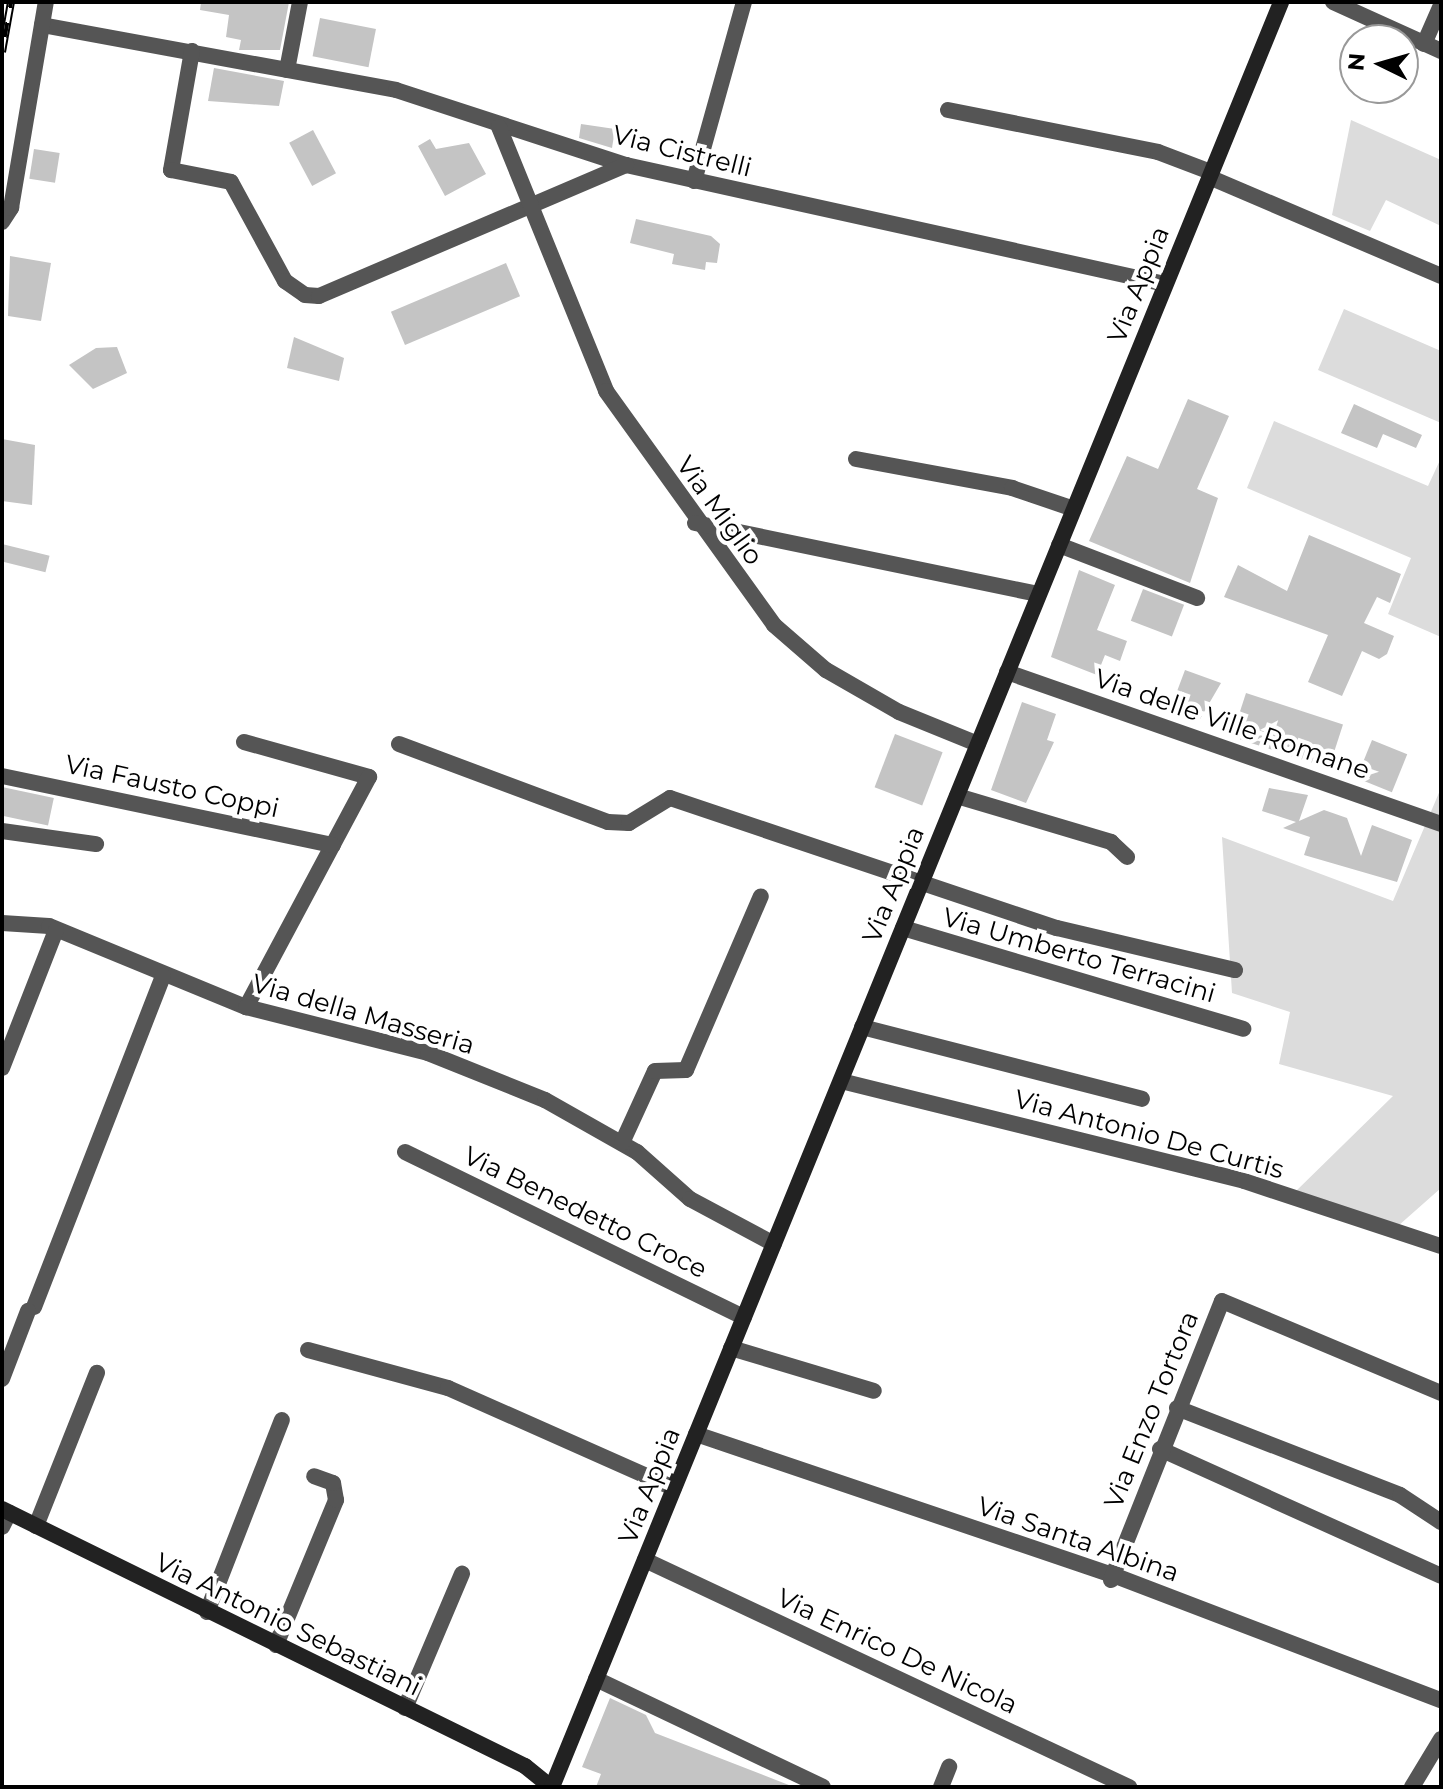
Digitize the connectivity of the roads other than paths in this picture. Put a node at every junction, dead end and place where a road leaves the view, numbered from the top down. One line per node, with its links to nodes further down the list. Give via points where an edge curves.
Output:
1 (46, 2): 7 (street)
2 (300, 2): 11 (street)
3 (744, 2): 16 (street)
4 (1281, 2): 15 (main road, Via Appia)
5 (1333, 2): 8 (street)
6 (1441, 5): 8 (street)
7 (42, 25): 9 (street, Via Cistrelli); 18 (street, via 11,208)
8 (1424, 44): 10 (street)
9 (192, 51): 11 (street, Via Cistrelli); 17 (street, via 171,170 231,182 285,281 319,296)
10 (1441, 51)
11 (287, 70): 13 (street, Via Cistrelli, via 396,90)
12 (948, 110): 15 (street, via 1158,152)
13 (499, 127): 14 (street, Via Cistrelli); 17 (street, Via Miglio)
14 (626, 165): 16 (street, Via Cistrelli); 17 (street)
15 (1210, 175): 19 (street); 20 (main road, Via Appia)
16 (694, 181): 20 (street, Via Cistrelli)
17 (536, 206): 23 (street, Via Miglio, via 542,239 606,391)
18 (2, 222)
19 (1441, 276)
20 (1165, 284): 22 (main road, Via Appia)
21 (856, 459): 22 (street, via 1012,488)
22 (1074, 509): 24 (main road, Via Appia)
23 (695, 523): 25 (street); 30 (street, Via Miglio, via 774,625 826,670)
24 (1059, 545): 25 (main road, Via Appia); 26 (street)
25 (1039, 594): 27 (main road, Via Appia)
26 (1197, 598)
27 (1007, 672): 30 (main road, Via Appia); 33 (street, Via delle Ville Romane)
28 (244, 742): 36 (street, via 369,777)
29 (399, 744): 38 (street, via 608,822 629,823 670,798)
30 (978, 744): 32 (main road, Via Appia)
31 (2, 776): 36 (street, Via Fausto Coppi)
32 (957, 796): 37 (street, via 1111,842); 38 (main road, Via Appia)
33 (1441, 824)
34 (2, 831): 35 (street)
35 (96, 844)
36 (333, 845): 45 (street)
37 (1127, 857)
38 (923, 879): 41 (main road, Via Appia); 43 (street, via 1057,928)
39 (761, 896): 51 (street, via 686,1070 655,1071)
40 (2, 923): 42 (street, Via della Masseria)
41 (903, 928): 46 (main road, Via Appia); 47 (street, Via Umberto Terracini)
42 (56, 930): 44 (street, Via della Masseria); 48 (street)
43 (1235, 970)
44 (163, 976): 45 (street, Via della Masseria); 59 (street)
45 (246, 1007): 51 (street, Via della Masseria, via 428,1053 545,1100)
46 (862, 1027): 49 (main road, Via Appia); 50 (street)
47 (1243, 1029)
48 (2, 1068)
49 (841, 1081): 53 (main road, Via Appia); 54 (street, Via Antonio De Curtis, via 1244,1181)
50 (1142, 1099)
51 (622, 1143): 53 (street, Via della Masseria, via 690,1199)
52 (405, 1152): 55 (street, Via Benedetto Croce)
53 (774, 1244): 55 (main road, Via Appia)
54 (1441, 1246)
55 (744, 1317): 56 (main road, Via Appia)
56 (731, 1348): 60 (street); 64 (main road, Via Appia)
57 (308, 1350): 67 (street, via 448,1388)
58 (97, 1373): 70 (street)
59 (2, 1379)
60 (874, 1391)
61 (1441, 1393): 62 (street, Via Enzo Tortora, via 1222,1301)
62 (1177, 1408): 65 (street, Via Enzo Tortora); 69 (street, via 1400,1495)
63 (282, 1420): 75 (street)
64 (696, 1434): 67 (main road, Via Appia); 74 (street, Via Santa Albina)
65 (1160, 1449): 73 (street); 74 (street, Via Enzo Tortora)
66 (314, 1476): 76 (street, via 333,1483 336,1500)
67 (674, 1488): 71 (main road, Via Appia)
68 (4, 1516): 70 (main road, Via Antonio Sebastiani)
69 (1441, 1522)
70 (36, 1526): 75 (main road, Via Antonio Sebastiani)
71 (645, 1560): 77 (main road, Via Appia); 85 (street, Via Enrico De Nicola)
72 (462, 1574): 79 (street)
73 (1441, 1576)
74 (1112, 1577): 78 (street, Via Santa Albina)
75 (207, 1612): 76 (main road, Via Antonio Sebastiani)
76 (276, 1645): 79 (main road, Via Antonio Sebastiani)
77 (596, 1679): 82 (main road, Via Appia); 83 (street)
78 (1441, 1700)
79 (405, 1708): 82 (main road, Via Antonio Sebastiani, via 525,1766)
80 (1440, 1743): 86 (street)
81 (949, 1767): 84 (street)
82 (552, 1787)
83 (823, 1787)
84 (941, 1787)
85 (1129, 1787)
86 (1412, 1787)

